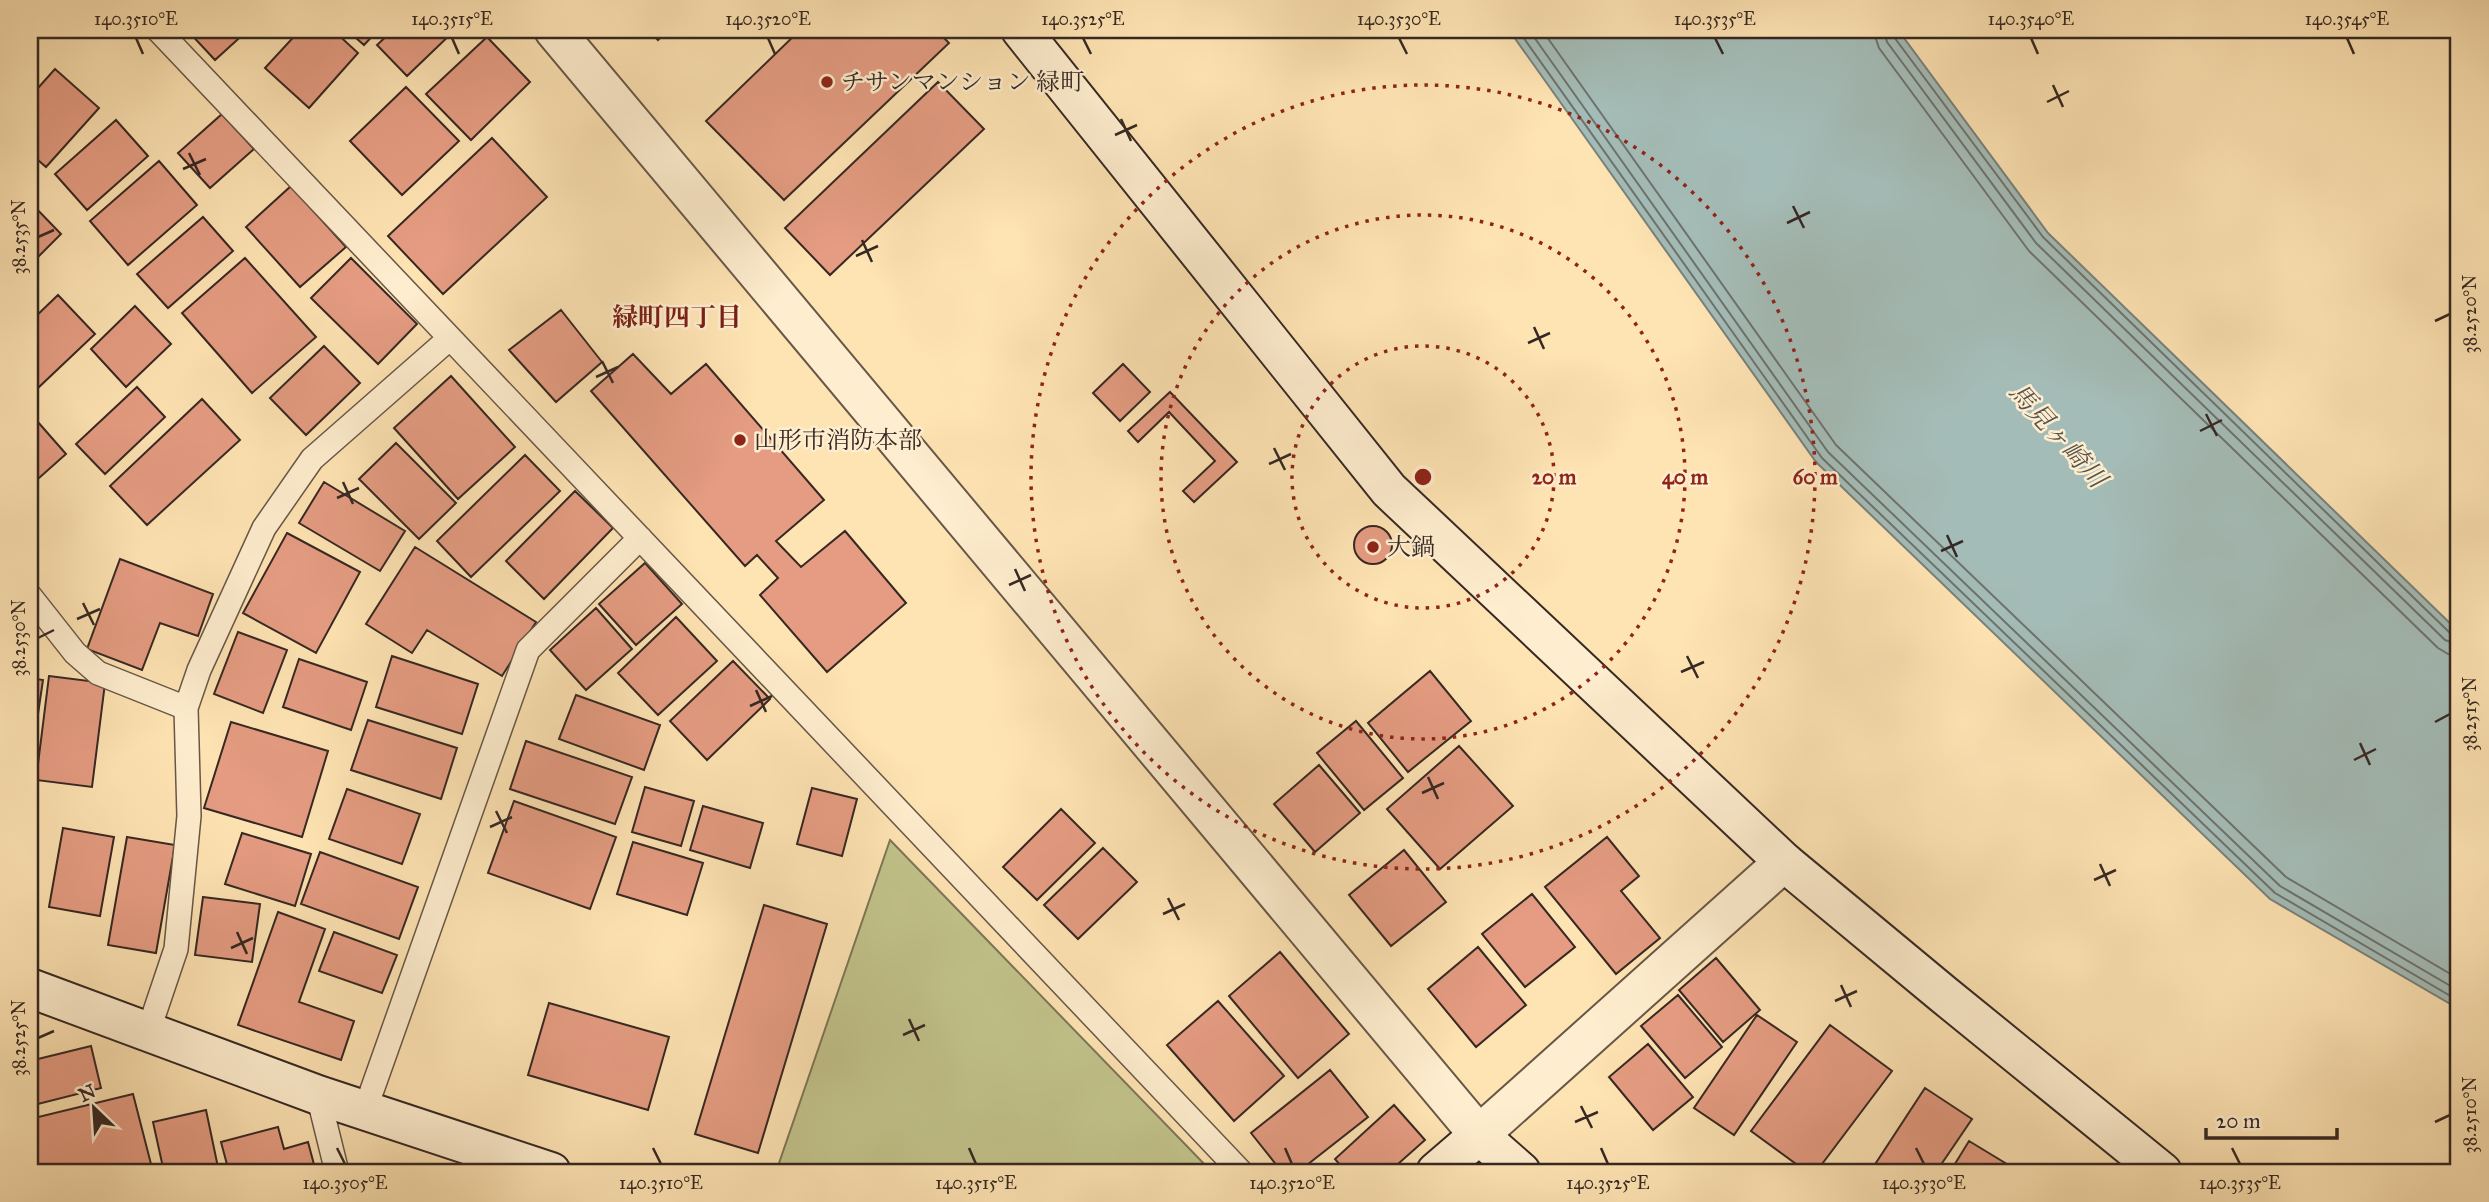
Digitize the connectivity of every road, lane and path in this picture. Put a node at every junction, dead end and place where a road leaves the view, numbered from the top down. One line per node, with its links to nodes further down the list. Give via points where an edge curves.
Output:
1 (158, 30): 4 (lane)
2 (554, 30): 13 (street)
3 (1021, 30): 8 (street, via 1389,490)
4 (450, 338): 5 (lane); 7 (lane, via 312,459 264,528)
5 (640, 538): 12 (lane, via 528,650); 16 (lane)
6 (30, 596): 7 (lane, via 75,653 98,673)
7 (186, 708): 10 (lane, via 189,816 176,949)
8 (1784, 862): 13 (street); 19 (street)
9 (30, 988): 10 (street)
10 (148, 1032): 11 (street)
11 (318, 1095): 12 (street); 14 (lane)
12 (365, 1110): 15 (street)
13 (1479, 1135): 17 (street); 18 (street)
14 (337, 1172)
15 (551, 1172)
16 (1241, 1172)
17 (1437, 1172)
18 (1521, 1172)
19 (2162, 1172)

